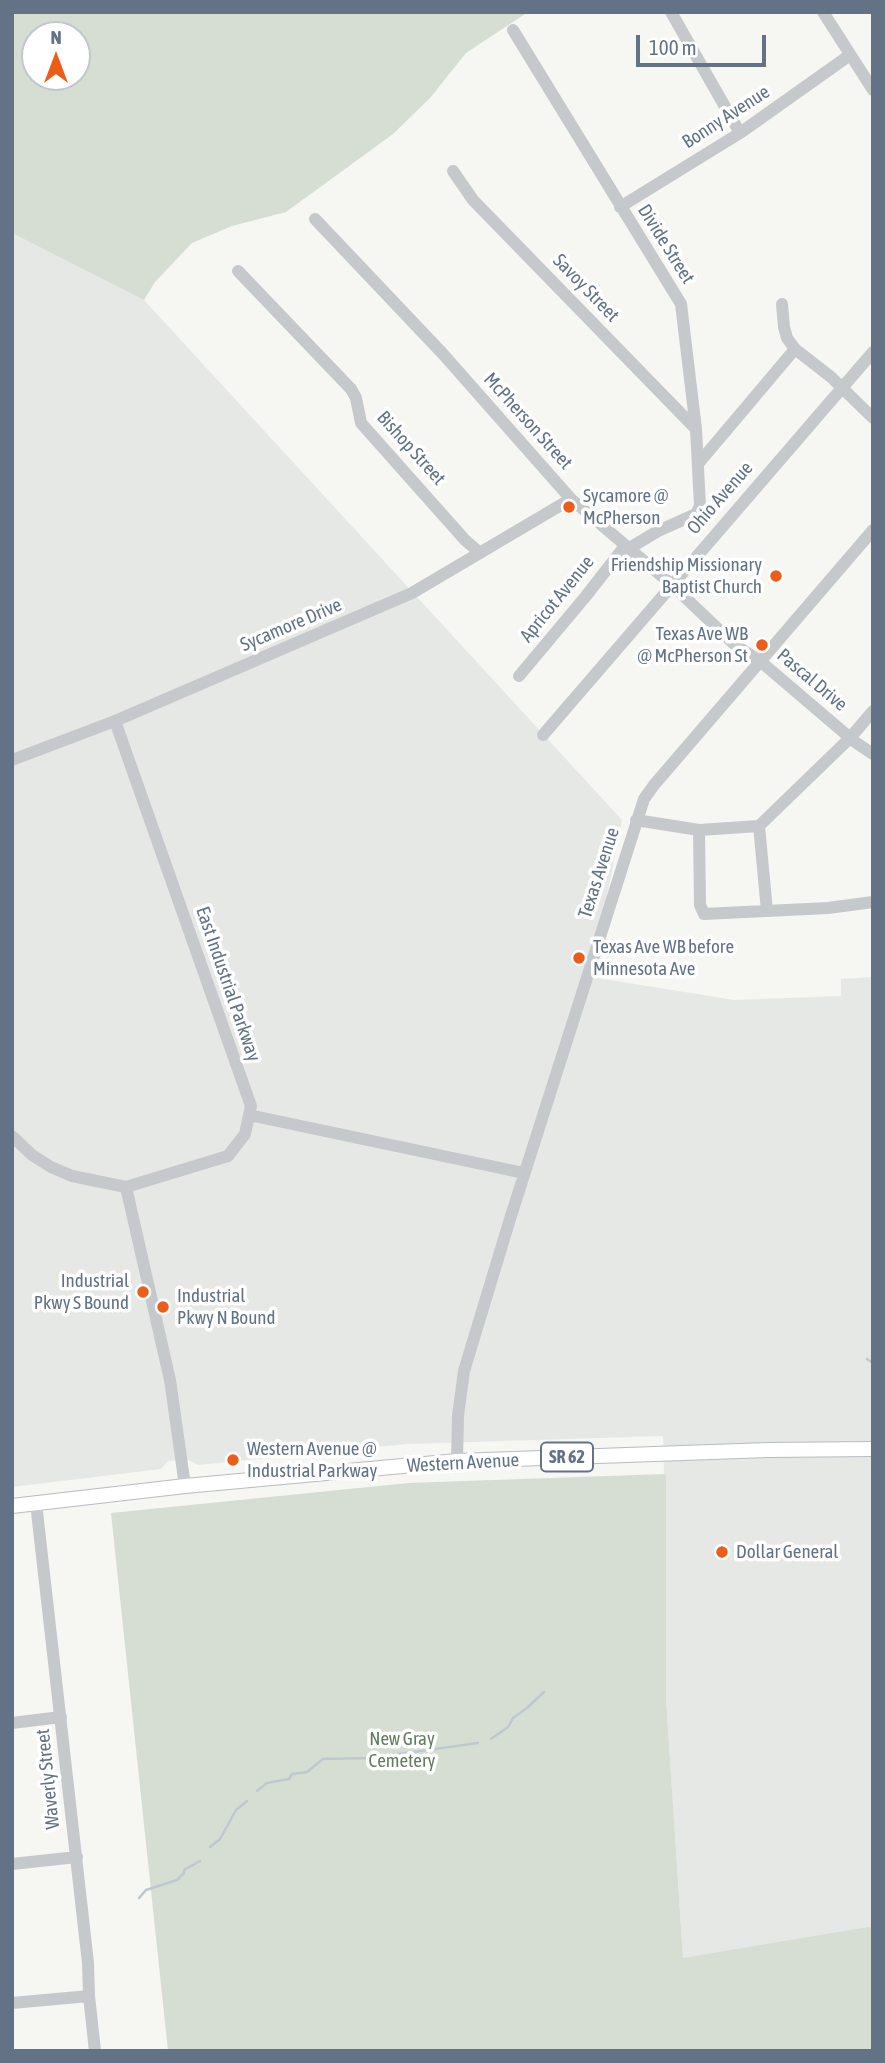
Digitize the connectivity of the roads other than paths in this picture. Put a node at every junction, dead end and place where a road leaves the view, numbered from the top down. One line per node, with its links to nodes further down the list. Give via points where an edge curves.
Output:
1 (670, 12): 6 (street)
2 (823, 12): 4 (street)
3 (513, 30): 8 (street, Divide Street)
4 (850, 55): 5 (street); 6 (street, Bonny Avenue)
5 (873, 90)
6 (740, 133): 8 (street, Bonny Avenue)
7 (453, 171): 16 (street, Savoy Street, via 473,200)
8 (620, 207): 16 (street, Divide Street, via 681,304)
9 (314, 219): 18 (street, McPherson Street)
10 (238, 271): 21 (street, Bishop Street, via 351,389 361,423)
11 (782, 304): 12 (street, via 787,338)
12 (795, 349): 14 (street); 17 (street)
13 (873, 352): 14 (street, Ohio Avenue)
14 (841, 386): 15 (street); 22 (street, Ohio Avenue)
15 (873, 418)
16 (696, 429): 17 (street, Divide Street)
17 (698, 464): 20 (street, Divide Street, via 700,506 696,514)
18 (571, 499): 20 (street, McPherson Street); 21 (street, Sycamore Drive)
19 (873, 530): 23 (street, Texas Avenue)
20 (627, 547): 22 (street, McPherson Street); 24 (street, Apricot Avenue)
21 (480, 553): 26 (street, Sycamore Drive, via 406,596)
22 (671, 584): 23 (street, McPherson Street, via 735,645); 27 (street, Ohio Avenue)
23 (760, 661): 28 (street, Pascal Drive); 31 (street, Texas Avenue, via 654,785)
24 (519, 676)
25 (873, 710): 28 (street)
26 (115, 721): 30 (street, Sycamore Drive); 36 (street, East Industrial Parkway, via 251,1106)
27 (543, 735)
28 (849, 738): 29 (street, Pascal Drive); 32 (street)
29 (873, 754)
30 (12, 760)
31 (636, 820): 33 (street); 38 (street, Texas Avenue)
32 (759, 826): 33 (street); 35 (street)
33 (699, 830): 35 (street, via 704,914)
34 (873, 902): 35 (street)
35 (767, 911)
36 (249, 1115): 38 (street); 39 (street, via 245,1134 228,1156)
37 (12, 1136): 39 (street, via 51,1167)
38 (524, 1173): 41 (street, Texas Avenue, via 464,1371)
39 (126, 1187): 42 (street, via 170,1380)
40 (873, 1448): 41 (main road, Western Avenue / SR 62)
41 (457, 1461): 42 (main road, Western Avenue / SR 62)
42 (185, 1486): 43 (main road, Western Avenue / SR 62)
43 (36, 1503): 44 (main road, Western Avenue / SR 62); 45 (street, Waverly Street)
44 (12, 1506)
45 (61, 1717): 46 (street); 47 (street, Waverly Street)
46 (12, 1723)
47 (77, 1857): 48 (street); 49 (street, Waverly Street)
48 (12, 1864)
49 (89, 1996): 50 (street); 51 (street, Waverly Street)
50 (12, 2003)
51 (94, 2051)

